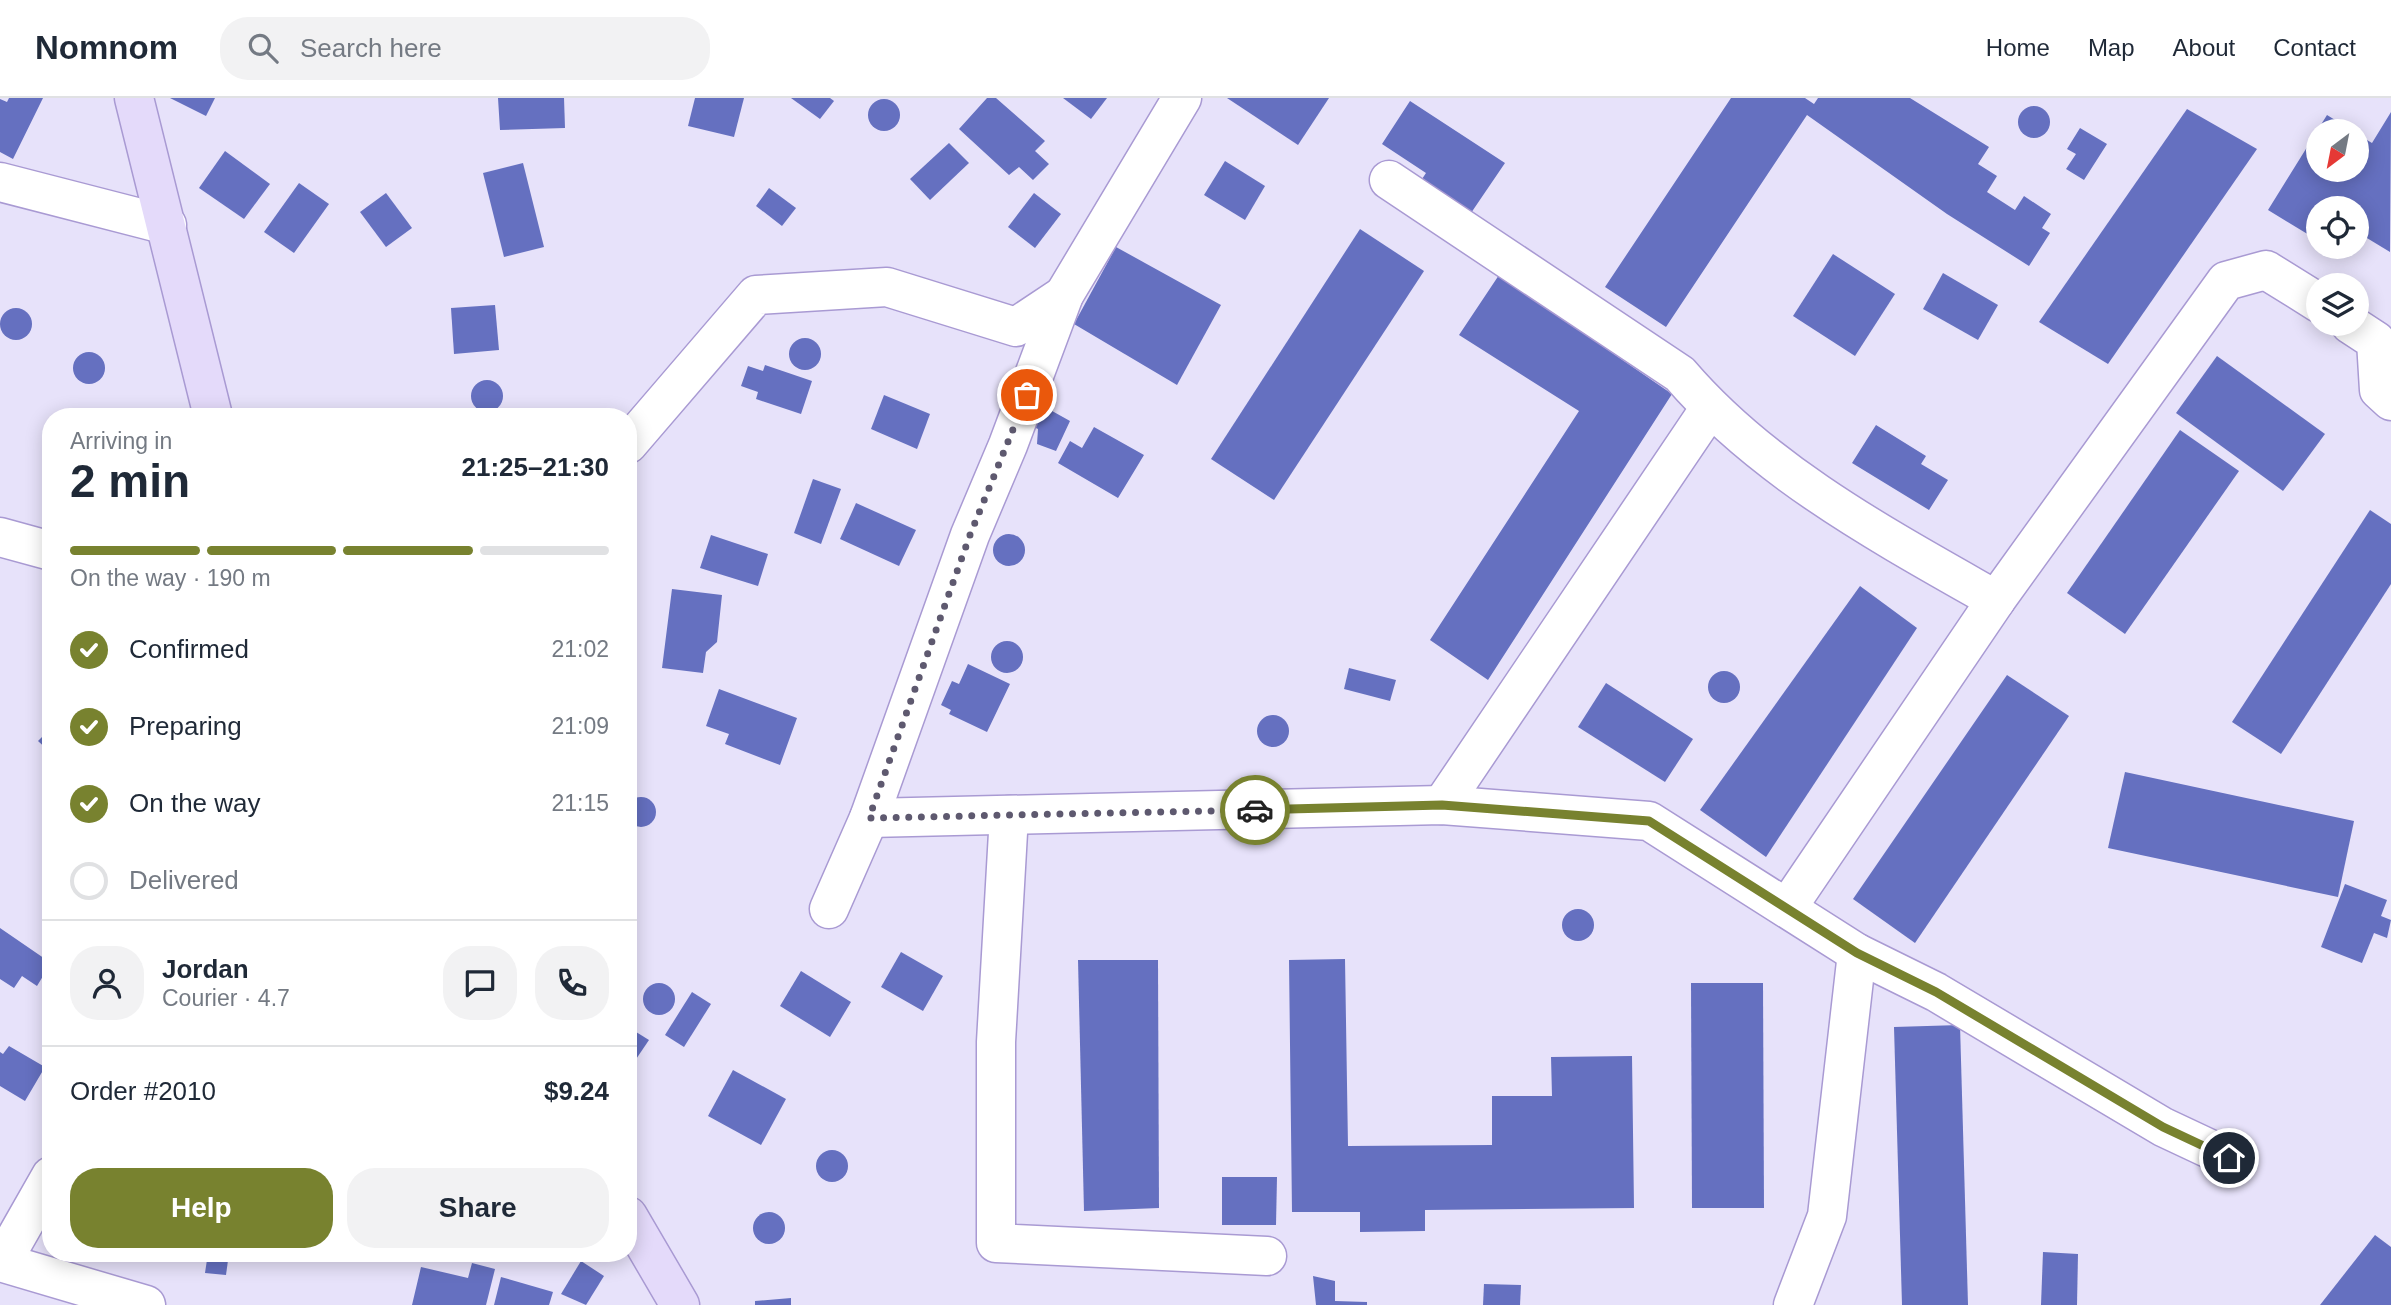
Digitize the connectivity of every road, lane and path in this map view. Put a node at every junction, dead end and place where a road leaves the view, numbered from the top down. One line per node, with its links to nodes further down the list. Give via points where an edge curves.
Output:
1 (134, 98): 5 (street)
2 (1181, 98): 6 (street)
3 (1389, 180): 11 (street, via 1680,374)
4 (0, 182): 5 (street)
5 (167, 225): 10 (street)
6 (1064, 295): 12 (street, via 1016,327 887,287 756,295); 18 (street, via 970,535)
7 (2306, 295): 15 (street, via 2266,270 2226,281)
8 (2368, 336): 9 (street, via 2376,341)
9 (2387, 388)
10 (211, 408)
11 (1710, 408): 15 (street, via 1848,516); 16 (street)
12 (637, 434)
13 (0, 537): 14 (street)
14 (42, 549)
15 (1996, 600): 19 (street)
16 (1442, 805): 17 (street); 19 (street, via 1649,821)
17 (1009, 815): 18 (street); 25 (street, via 996,1042 996,1243)
18 (869, 818): 20 (street)
19 (1787, 908): 21 (street)
20 (829, 909)
21 (1857, 953): 22 (street, via 1936,992 2163,1127); 29 (street, via 1826,1216)
22 (2229, 1158)
23 (42, 1191): 26 (street)
24 (637, 1231): 28 (street)
25 (1268, 1256)
26 (1, 1262): 27 (street)
27 (146, 1305)
28 (680, 1305)
29 (1793, 1305)

